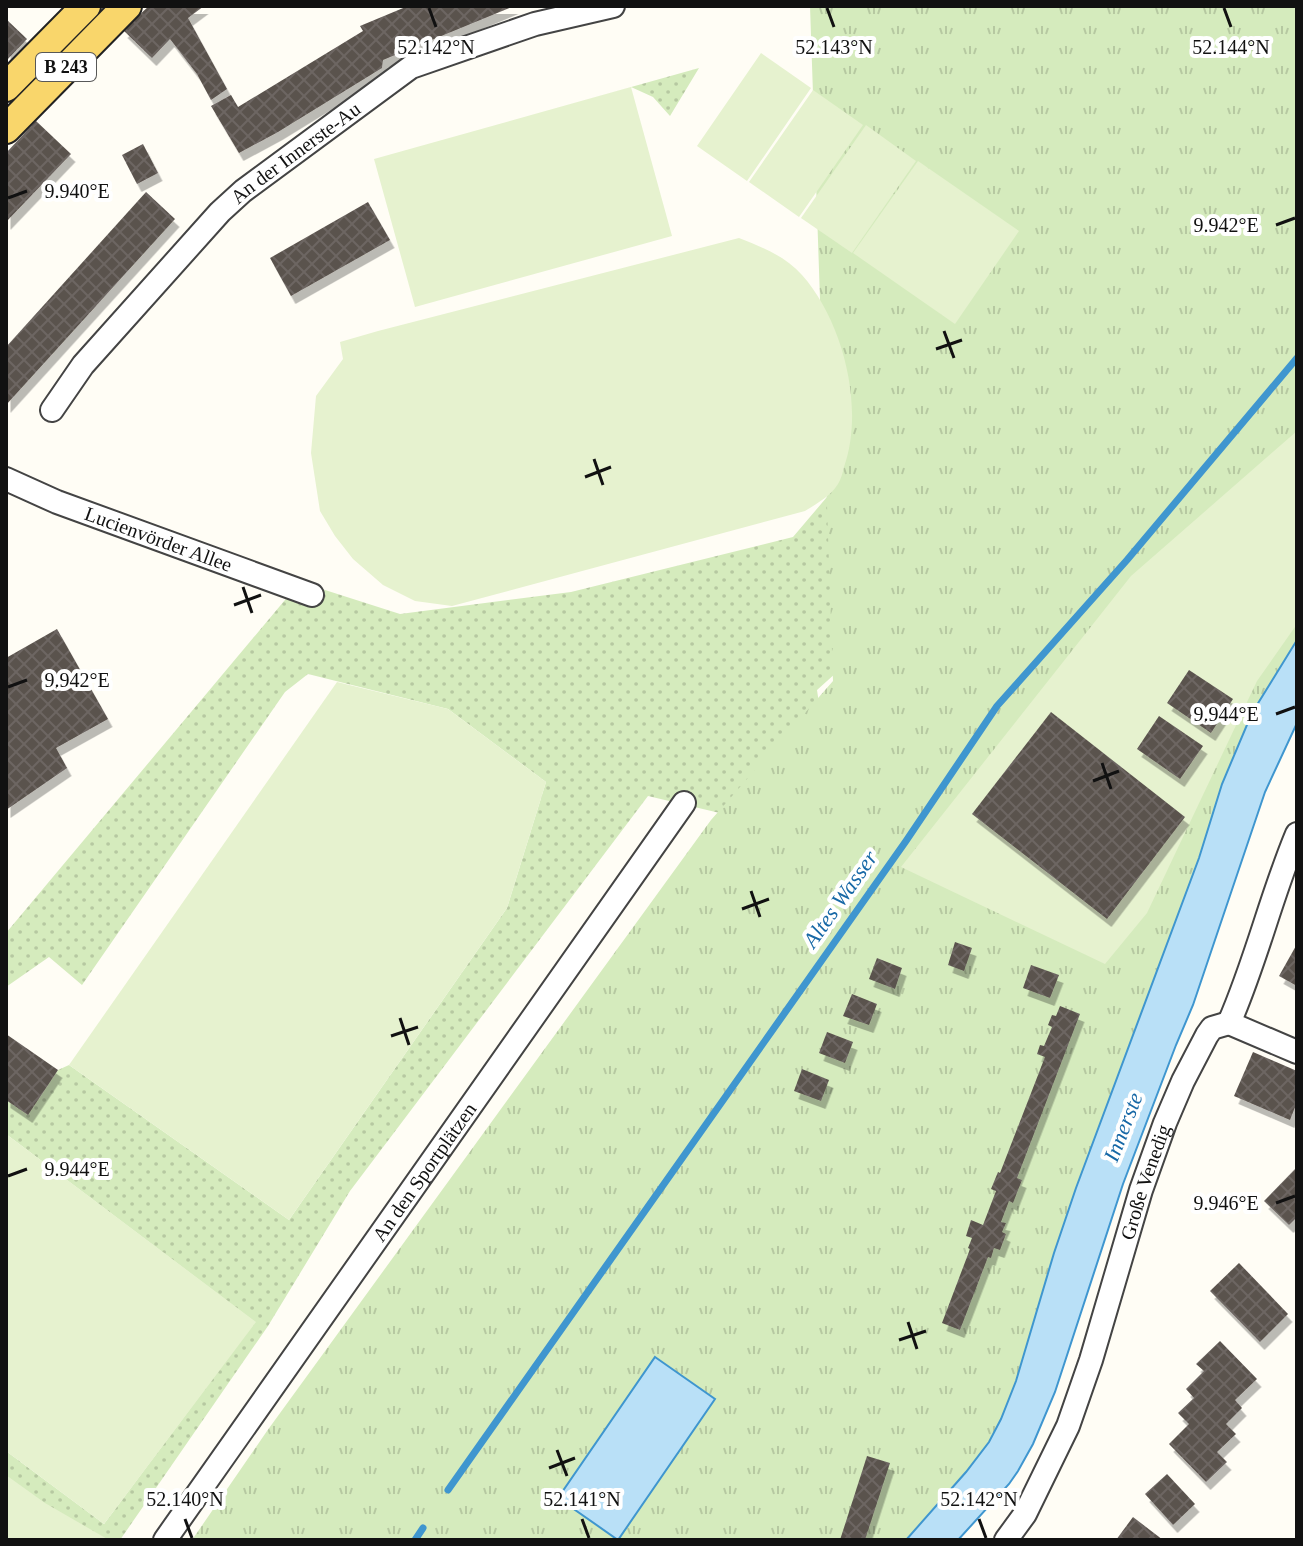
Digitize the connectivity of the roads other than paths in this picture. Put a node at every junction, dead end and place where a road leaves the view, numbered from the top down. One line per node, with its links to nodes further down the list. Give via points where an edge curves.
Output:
1 (86, 6): 4 (main road, B 243)
2 (127, 6): 5 (main road, B 243)
3 (613, 6): 6 (street, An der Innerste-Au, via 535,24 411,67 220,212 83,365)
4 (6, 87)
5 (6, 129)
6 (52, 410)
7 (6, 479): 8 (street, Lucienvörder Allee)
8 (312, 595)
9 (684, 803): 13 (street, An den Sportplätzen)
10 (1297, 834): 11 (street, Große Venedig)
11 (1229, 1023): 12 (street); 14 (street, Große Venedig, via 1212,1028 1183,1081 1141,1190 1068,1426 1025,1514)
12 (1297, 1052)
13 (165, 1540)
14 (1006, 1540)

